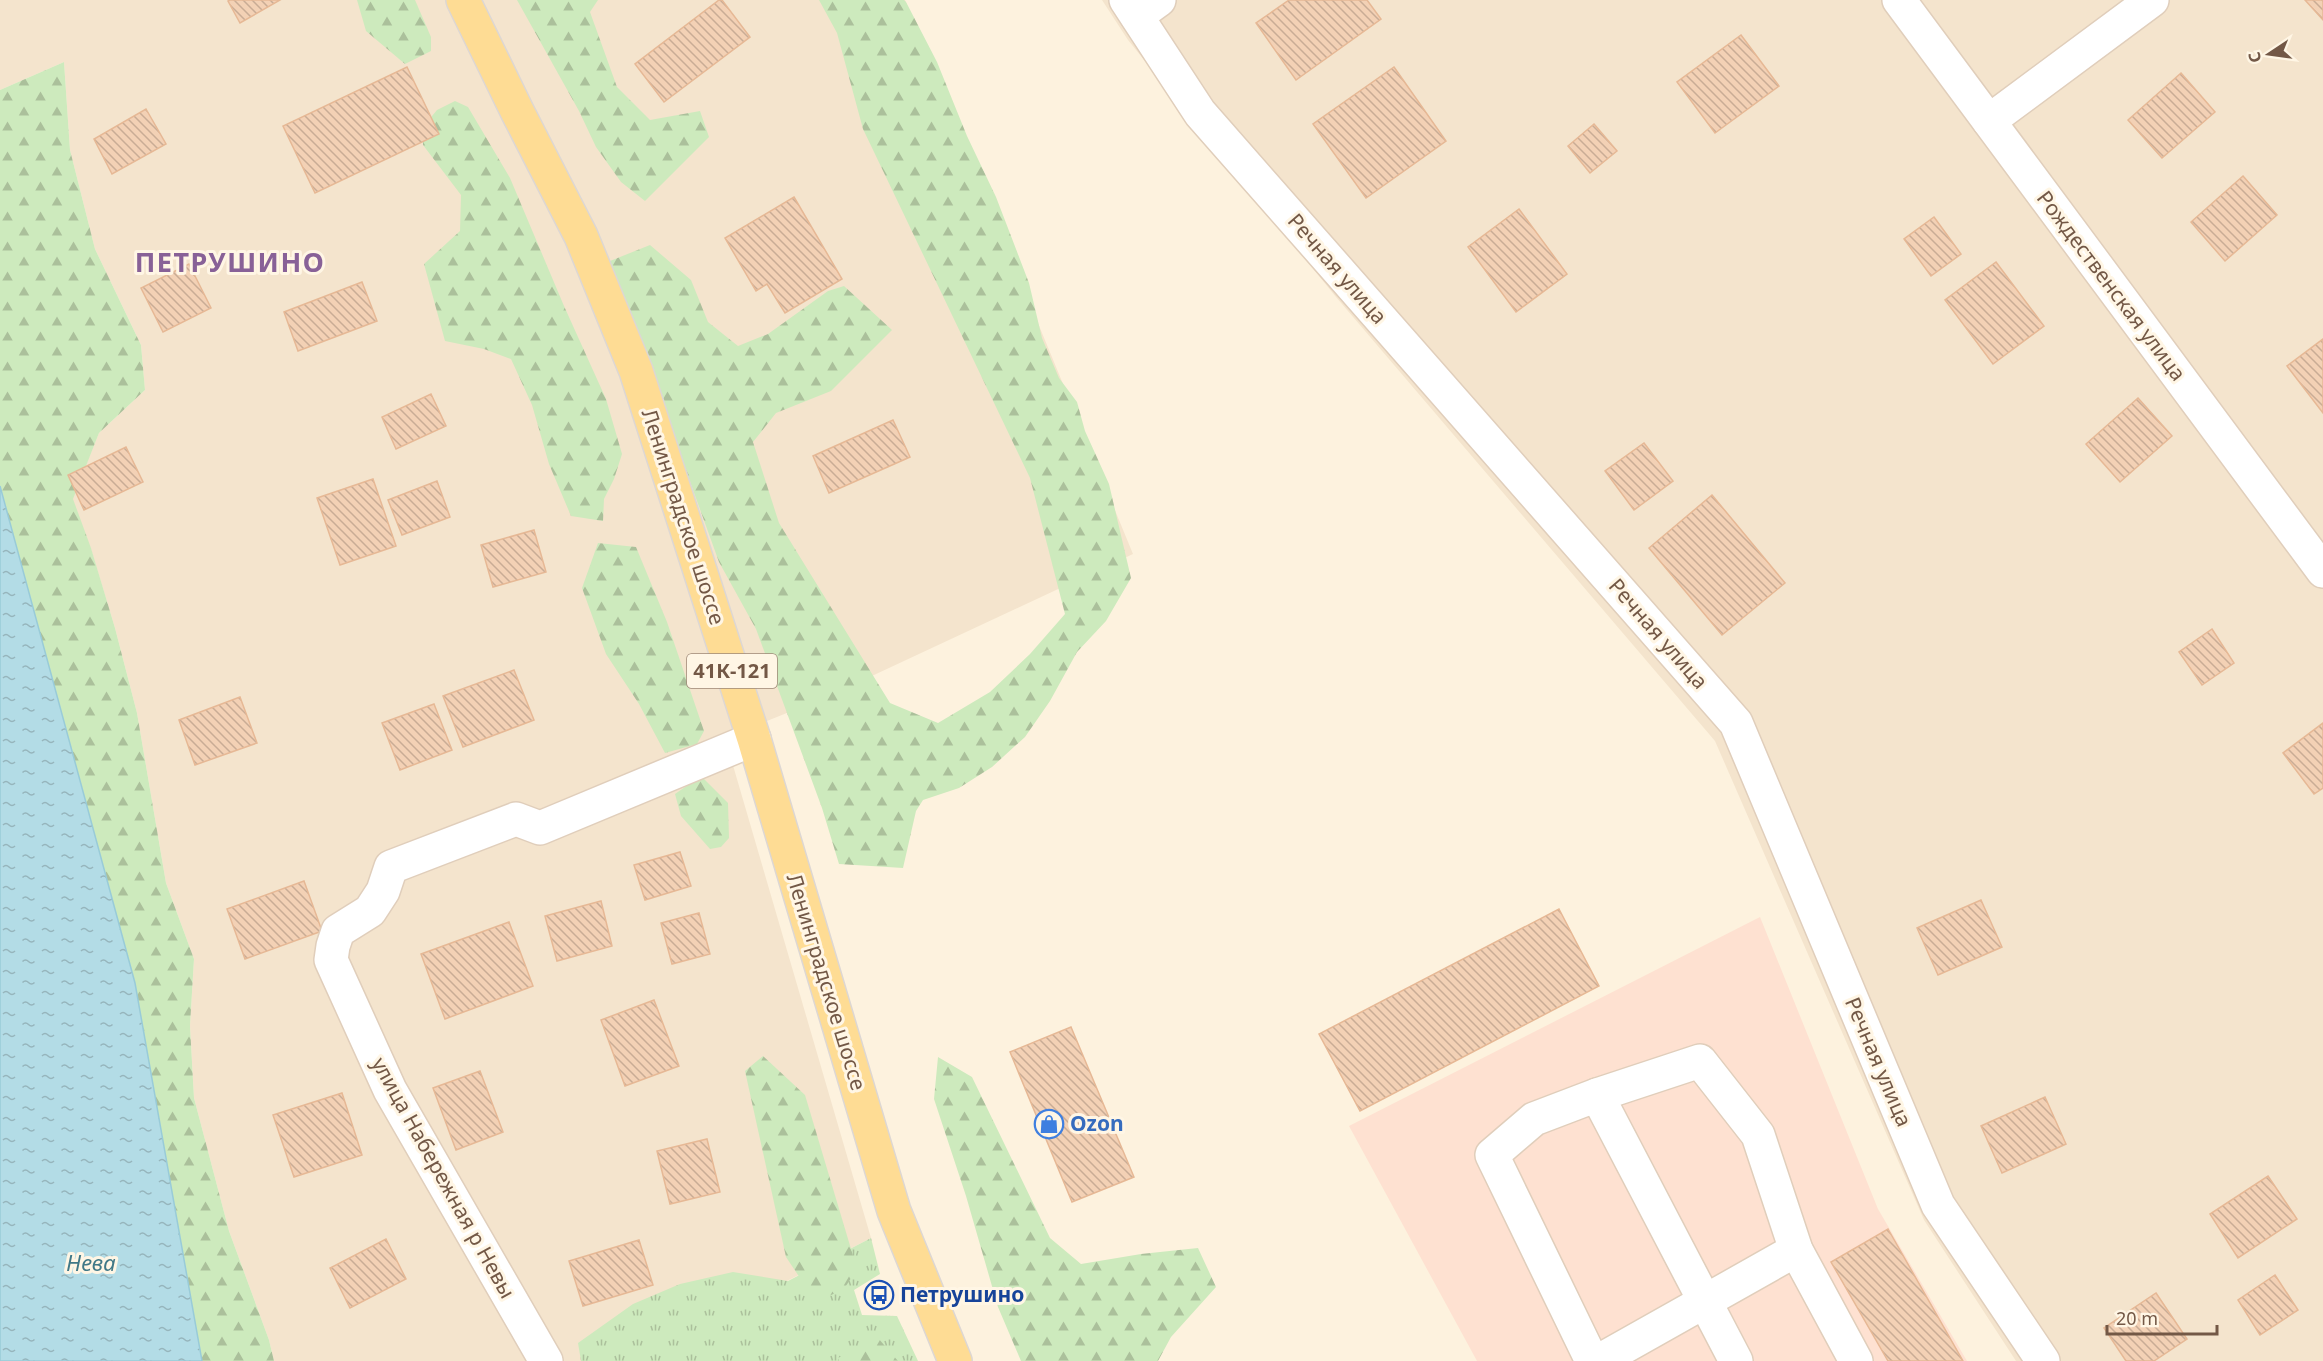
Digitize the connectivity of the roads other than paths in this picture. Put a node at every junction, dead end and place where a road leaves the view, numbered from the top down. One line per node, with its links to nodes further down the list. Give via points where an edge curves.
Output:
1 (463, 0): 7 (main road, Ленинградское шоссе / 41К-121, via 581,236 636,371)
2 (1899, 0): 5 (street, Рождественская улица)
3 (2151, 0): 5 (street)
4 (1141, 6): 17 (street, Речная улица, via 1200,113 1736,723 1938,1205)
5 (1989, 121): 6 (street, Рождественская улица)
6 (2323, 571)
7 (754, 739): 11 (street, улица Набережная р Невы, via 540,828 516,819 391,867 383,891 370,911 338,931 333,945 331,960 390,1090); 12 (main road, Ленинградское шоссе / 41К-121, via 894,1210)
8 (1597, 1095): 9 (street, via 1700,1060 1758,1135); 10 (street); 13 (street, via 1534,1119 1492,1155)
9 (1796, 1250): 10 (street); 16 (street)
10 (1705, 1301): 14 (street); 15 (street)
11 (546, 1361)
12 (955, 1361)
13 (1592, 1361)
14 (1599, 1361)
15 (1736, 1361)
16 (1856, 1361)
17 (2043, 1361)

